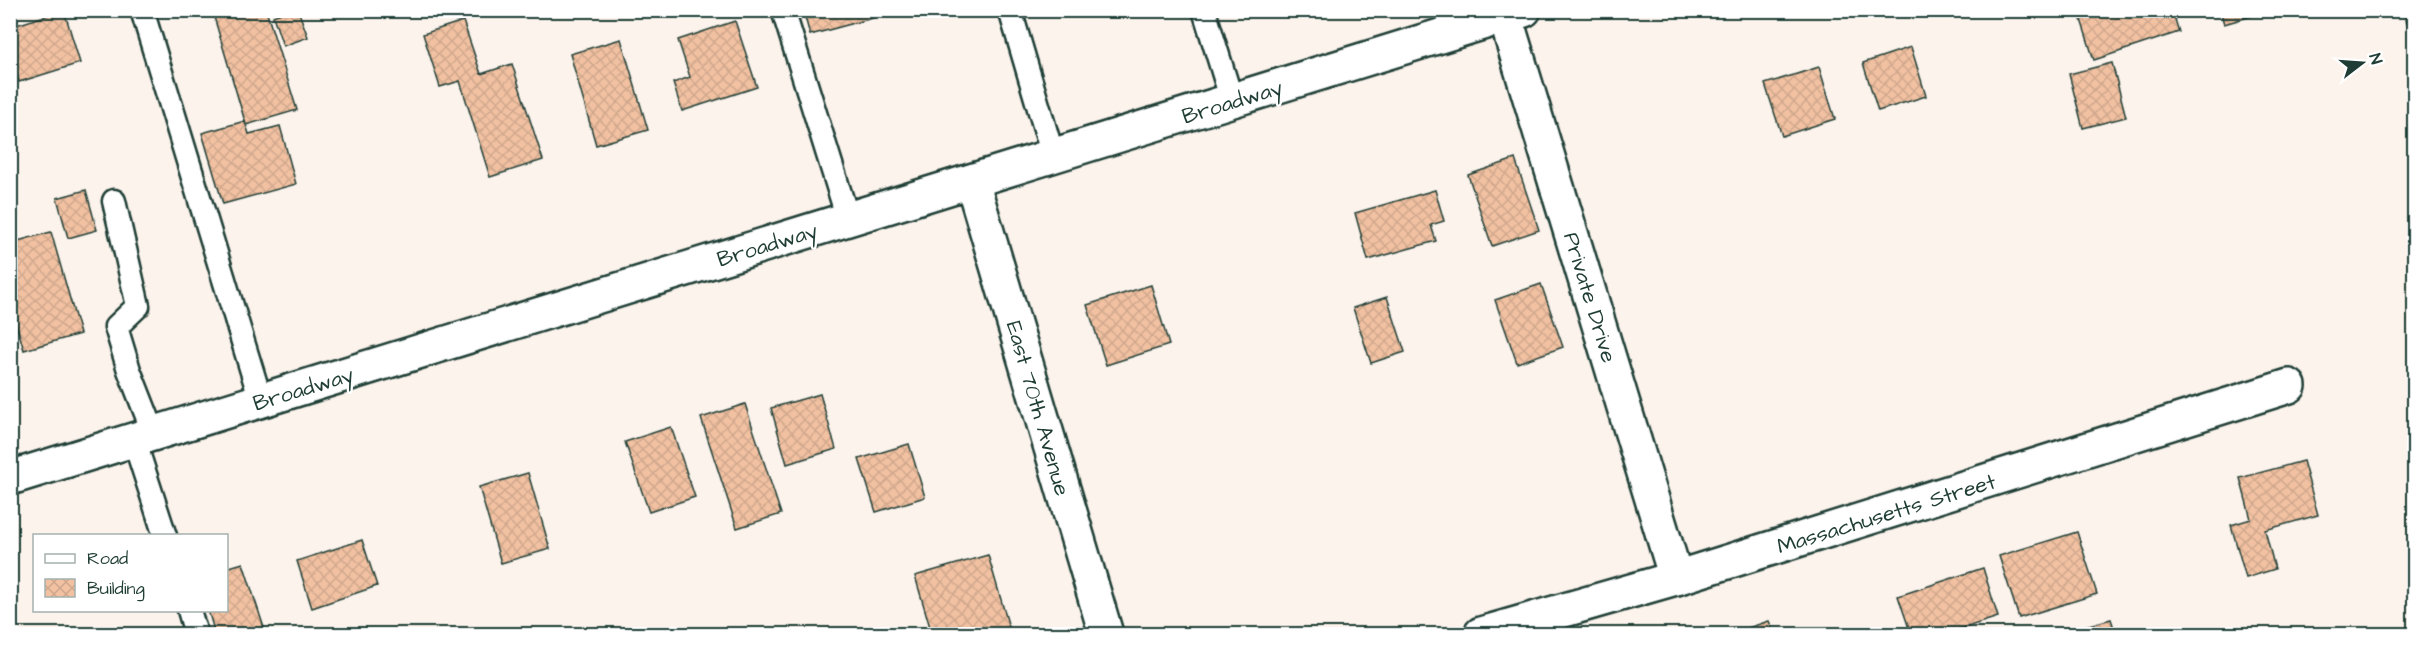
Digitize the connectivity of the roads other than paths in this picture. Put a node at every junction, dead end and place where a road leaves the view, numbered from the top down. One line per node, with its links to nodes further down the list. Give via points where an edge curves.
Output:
1 (142, 10): 12 (lane)
2 (783, 10): 10 (lane)
3 (1010, 10): 7 (lane)
4 (1204, 10): 6 (lane)
5 (1511, 12): 6 (street, Broadway); 16 (street, Private Drive)
6 (1232, 101): 7 (street, Broadway)
7 (1053, 156): 8 (street, Broadway)
8 (972, 181): 10 (street, Broadway); 19 (street, East 70th Avenue)
9 (114, 201): 13 (lane, via 138,306 116,327)
10 (848, 219): 12 (street, Broadway)
11 (2289, 386): 16 (street, Massachusetts Street)
12 (261, 401): 13 (street, Broadway)
13 (144, 437): 14 (street, Broadway); 15 (lane)
14 (10, 478)
15 (165, 534)
16 (1676, 578): 20 (street, Massachusetts Street)
17 (190, 612): 18 (lane)
18 (196, 634)
19 (1106, 634)
20 (1481, 634)

